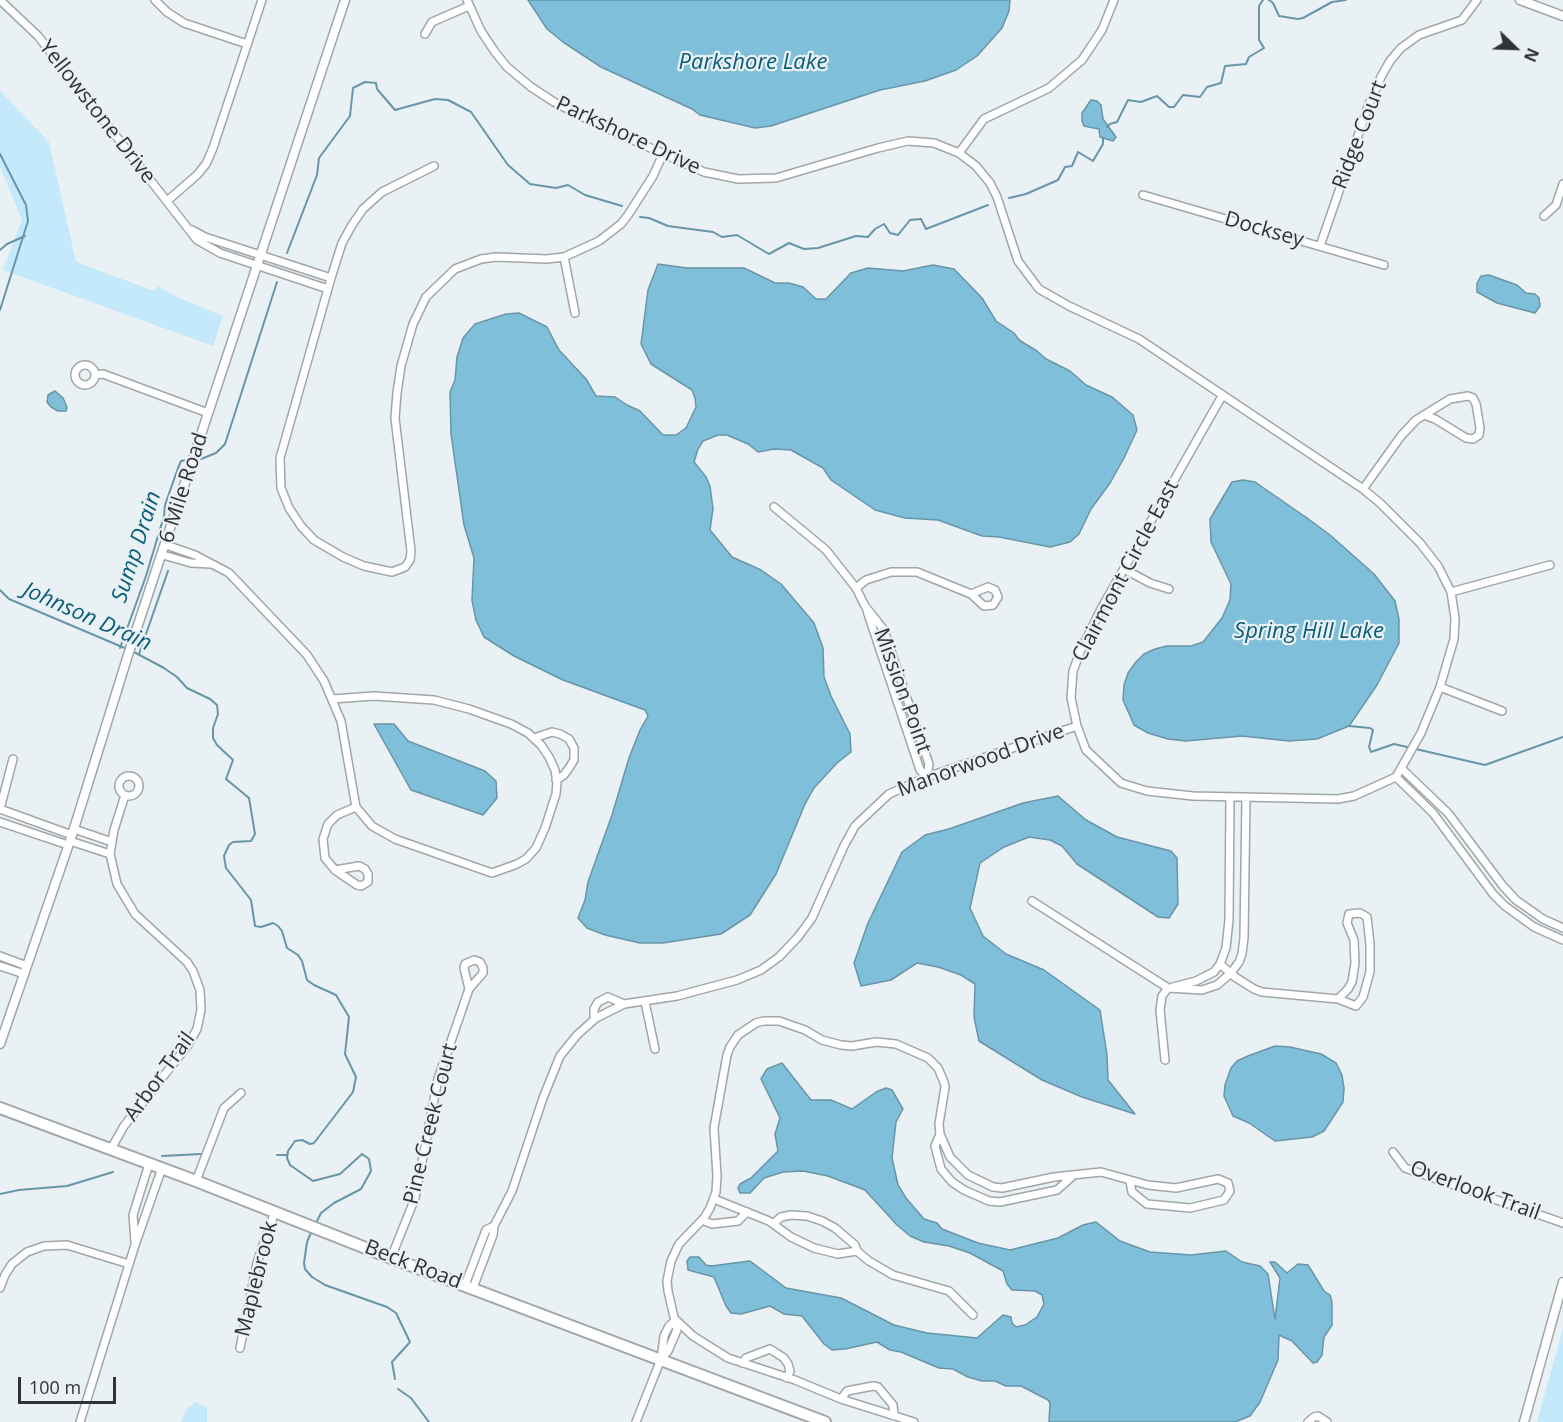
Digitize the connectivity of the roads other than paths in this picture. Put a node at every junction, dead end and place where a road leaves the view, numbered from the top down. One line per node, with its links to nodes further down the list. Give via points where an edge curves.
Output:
1 (0, 0): 17 (street, Yellowstone Drive, via 38,36)
2 (155, 0): 11 (street, via 184,23)
3 (262, 0): 11 (street)
4 (345, 0): 21 (street, 6 Mile Road)
5 (1114, 0): 12 (street, via 1102,30 1082,60 1048,88 984,119)
6 (1477, 0): 20 (street, Ridge Court, via 1462,20 1419,35 1390,61 1369,104)
7 (1520, 0): 9 (street)
8 (468, 3): 10 (street, via 432,22); 13 (street, Parkshore Drive, via 495,52 526,84 554,102)
9 (1563, 16)
10 (425, 34)
11 (247, 45): 17 (street, via 206,164)
12 (959, 153): 13 (street, Parkshore Drive, via 934,143 898,142 791,174 757,179 712,174); 29 (street, Parkshore Drive, via 990,183 1017,261 1039,289 1139,339)
13 (663, 154): 22 (street, via 621,224 599,241)
14 (434, 166): 25 (street, via 382,192 363,209 342,243)
15 (1563, 184): 18 (street, via 1556,205)
16 (1143, 195): 20 (street, Docksey)
17 (167, 201): 19 (street, Yellowstone Drive)
18 (1544, 216)
19 (189, 228): 21 (street, Yellowstone Drive, via 204,237); 24 (street, Yellowstone Drive, via 209,249)
20 (1320, 246): 23 (street, Docksey)
21 (262, 255): 24 (street, 6 Mile Road); 25 (street, Yellowstone Drive)
22 (564, 257): 26 (street, via 481,260 455,269 426,297 413,324 397,393 395,418 411,551 408,563 397,572 354,562 314,540 289,508 281,488 282,448); 27 (street)
23 (1384, 265)
24 (258, 266): 26 (street, Yellowstone Drive); 30 (street, 6 Mile Road)
25 (331, 278): 26 (street)
26 (328, 289)
27 (575, 313)
28 (95, 375): 30 (street, via 103,374)
29 (1222, 396): 32 (street, Parkshore Drive); 38 (street, Clairmont Circle East)
30 (208, 413): 34 (street, 6 Mile Road)
31 (1424, 415): 31 (street, via 1450,399 1468,396 1476,404 1479,435 1466,438); 32 (street, via 1401,436)
32 (1363, 489): 41 (street, Parkshore Drive, via 1420,543)
33 (774, 507): 39 (street, Mission Point, via 826,550)
34 (166, 545): 35 (street, 6 Mile Road); 36 (street)
35 (163, 555): 36 (street); 61 (street, 6 Mile Road)
36 (213, 564): 45 (street, via 229,573 308,655)
37 (1550, 565): 41 (street)
38 (1124, 570): 40 (street); 47 (street, Clairmont Circle East, via 1073,671 1071,698)
39 (856, 588): 42 (street, via 866,580 891,572 917,572); 43 (street, Mission Point)
40 (1169, 589)
41 (1451, 592): 44 (street, Parkshore Drive, via 1454,639)
42 (971, 594)
43 (865, 606): 51 (street, Mission Point, via 920,770); 51 (street, Mission Point, via 884,630 930,764)
44 (1440, 687): 46 (street); 50 (street, Parkshore Drive)
45 (332, 699): 48 (street, via 374,696 434,700 490,716); 57 (street, via 345,739)
46 (1502, 711)
47 (1077, 726): 51 (street, Manorwood Drive); 56 (street, Clairmont Circle East, via 1086,750 1121,783 1147,791)
48 (534, 738): 53 (street, via 549,757); 53 (street, via 552,732 569,739 574,748 570,768)
49 (13, 759): 58 (street)
50 (1401, 768): 52 (street, Parkshore Drive); 60 (street, via 1448,813)
51 (927, 777): 83 (street, Manorwood Drive, via 890,794 855,826 812,918 779,957 737,980)
52 (1396, 777): 55 (street, Clairmont Circle East, via 1338,799); 63 (street, via 1433,813)
53 (556, 780): 57 (street, via 556,794 536,848 526,859 492,873 395,839 372,826)
54 (125, 795): 62 (street, Arbor Trail)
55 (1246, 797): 56 (street, Clairmont Circle East); 66 (street)
56 (1230, 798): 65 (street)
57 (356, 807): 67 (street, via 337,815 325,832 325,858)
58 (0, 809): 61 (street)
59 (0, 822): 61 (street)
60 (1464, 835): 63 (street); 68 (street)
61 (71, 837): 62 (street); 64 (street); 78 (street, 6 Mile Road)
62 (112, 842): 64 (street, Arbor Trail)
63 (1455, 842): 72 (street, via 1493,894)
64 (110, 854): 92 (street, Arbor Trail, via 117,884 126,901 143,923 187,962 197,979 201,999 200,1019 193,1036)
65 (1230, 866): 66 (street); 71 (street)
66 (1245, 867): 70 (street)
67 (335, 870)
68 (1516, 900): 72 (street); 73 (street)
69 (1032, 901): 80 (street)
70 (1244, 907): 71 (street); 79 (street, via 1242,954)
71 (1230, 908): 76 (street, via 1226,948)
72 (1509, 909): 74 (street, via 1534,927)
73 (1563, 928)
74 (1563, 940)
75 (0, 957): 78 (street)
76 (1220, 964): 79 (street); 80 (street, via 1205,977)
77 (0, 966): 78 (street)
78 (26, 970): 86 (street, 6 Mile Road)
79 (1231, 973): 80 (street, via 1217,985 1202,990); 82 (street, via 1269,994)
80 (1168, 988): 88 (street, via 1160,1010)
81 (469, 989): 109 (street, Pine Creek Court, via 438,1079 415,1198)
82 (1338, 999): 82 (street, via 1359,1004 1370,972 1367,917 1359,913 1349,914 1347,923 1354,940 1352,982)
83 (645, 1002): 84 (street, Manorwood Drive); 87 (street)
84 (624, 1004): 85 (street, Manorwood Drive); 85 (street, Manorwood Drive, via 608,997 598,1002)
85 (594, 1019): 112 (street, Manorwood Drive, via 560,1056 512,1191 494,1226 486,1230)
86 (0, 1044)
87 (655, 1049)
88 (1165, 1060)
89 (241, 1094): 97 (street, via 224,1108)
90 (0, 1108): 92 (main road, Beck Road)
91 (940, 1134): 99 (street, via 959,1168); 100 (street, via 935,1146 941,1169 952,1182); 101 (street, via 944,1082 938,1068 920,1053 886,1042 840,1045 778,1021 756,1023 738,1035 727,1055 714,1128)
92 (111, 1149): 94 (main road, Beck Road)
93 (1393, 1152): 105 (street, Overlook Trail, via 1405,1168)
94 (149, 1164): 95 (main road, Beck Road); 107 (street, via 133,1215)
95 (162, 1168): 97 (main road, Beck Road); 107 (street)
96 (1074, 1175): 98 (street, via 1101,1172); 99 (street, via 1002,1188); 100 (street, via 1057,1190 1000,1202)
97 (196, 1180): 102 (main road, Beck Road)
98 (1130, 1181): 98 (street, via 1132,1192 1147,1204 1190,1208 1224,1200 1230,1191 1228,1183 1218,1179 1176,1188)
99 (981, 1182): 100 (street)
100 (976, 1197)
101 (714, 1199): 103 (street); 104 (street)
102 (275, 1211): 109 (main road, Beck Road); 116 (street, Maplebrook, via 257,1263)
103 (747, 1212): 104 (street, via 738,1221 712,1224); 106 (street)
104 (702, 1220): 115 (street, via 679,1244 668,1270 668,1291)
105 (1563, 1223)
106 (774, 1224): 108 (street, via 814,1248 838,1254); 108 (street, via 790,1215 807,1216 835,1228)
107 (135, 1245): 110 (street)
108 (857, 1251): 114 (street, via 893,1275 949,1291)
109 (391, 1257): 112 (main road, Beck Road)
110 (129, 1264): 113 (street, via 76,1247 50,1245 20,1257 8,1270); 122 (street)
111 (1563, 1282): 128 (street)
112 (469, 1287): 117 (main road, Beck Road)
113 (0, 1288)
114 (974, 1315)
115 (676, 1320): 117 (street, via 664,1336); 118 (street, via 705,1345)
116 (240, 1348)
117 (661, 1359): 123 (street); 124 (main road, Beck Road)
118 (742, 1363): 119 (street); 119 (street, via 770,1349 788,1364)
119 (787, 1378): 120 (street)
120 (841, 1399): 121 (street); 121 (street, via 847,1391 873,1386 893,1405)
121 (894, 1416): 125 (street)
122 (80, 1422)
123 (636, 1422)
124 (825, 1422)
125 (914, 1422)
126 (1308, 1422): 127 (street, via 1318,1416)
127 (1327, 1422)
128 (1524, 1422)

